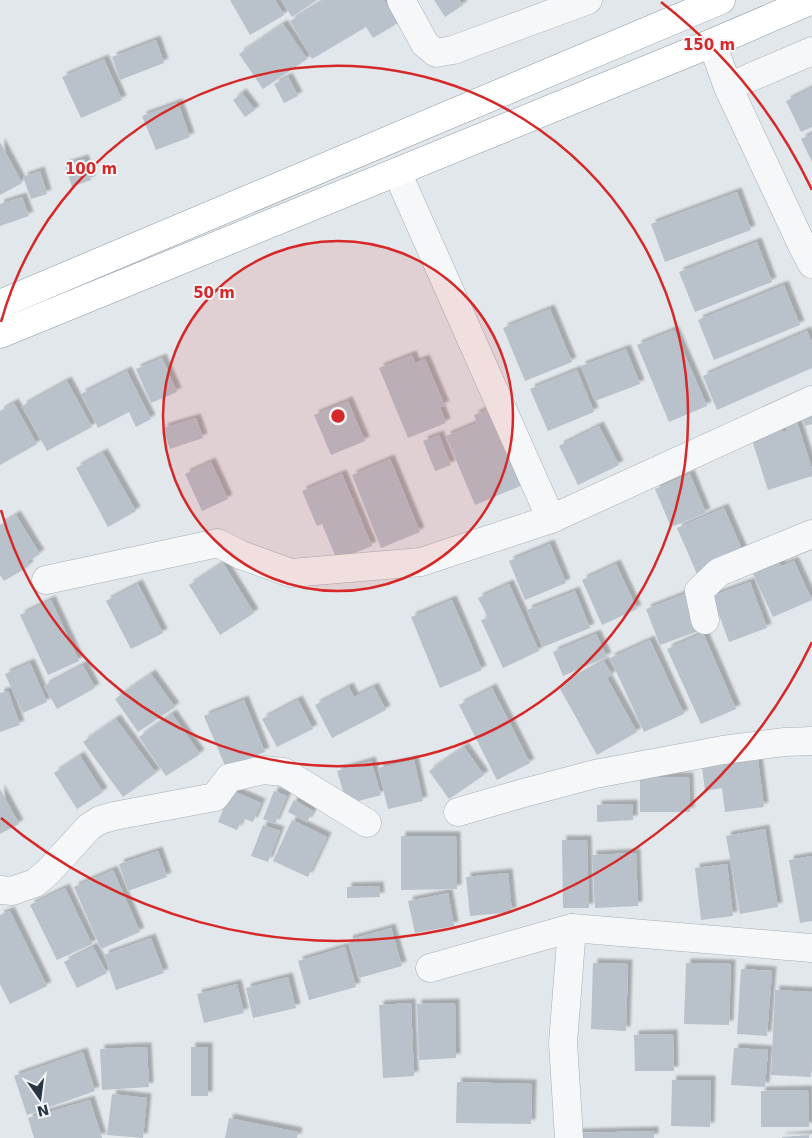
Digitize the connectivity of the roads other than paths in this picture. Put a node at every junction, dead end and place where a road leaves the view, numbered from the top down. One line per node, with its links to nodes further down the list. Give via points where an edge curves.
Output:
1 (401, 0): 2 (street, via 425,44 436,53 454,50)
2 (588, 0)
3 (812, 0): 5 (highway)
4 (712, 2): 10 (highway)
5 (712, 43): 7 (street); 8 (highway)
6 (812, 52): 7 (street)
7 (728, 87): 9 (street)
8 (397, 172): 11 (highway); 13 (street)
9 (812, 264)
10 (0, 304)
11 (0, 334)
12 (812, 400): 13 (street)
13 (551, 518): 15 (street, via 421,562 291,573 241,555 218,542)
14 (812, 534): 16 (street, via 719,572 699,591)
15 (46, 580)
16 (705, 620)
17 (812, 741): 18 (street, via 723,750 604,772)
18 (458, 812)
19 (368, 823): 20 (street, via 284,772 263,770 229,778 215,797 100,820 89,827 35,883 12,891)
20 (0, 890)
21 (572, 928): 22 (street); 23 (street); 24 (street, via 562,1043)
22 (812, 948)
23 (430, 968)
24 (569, 1138)

